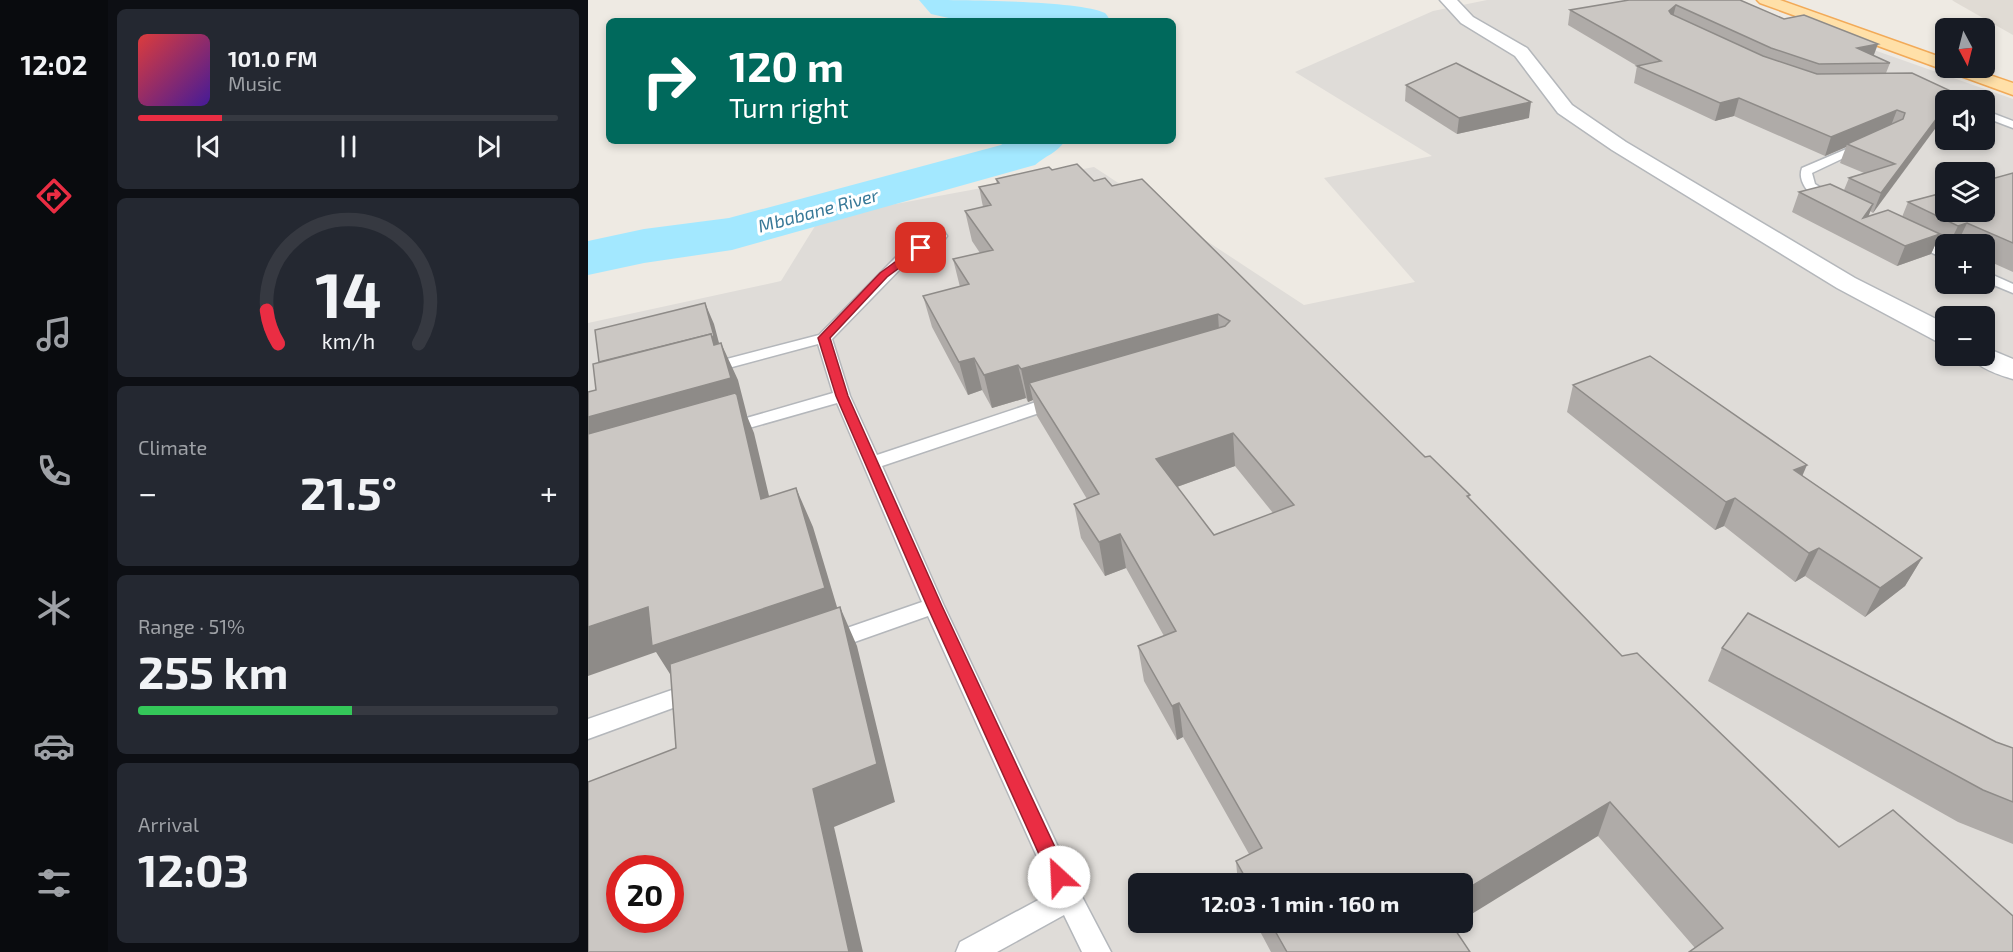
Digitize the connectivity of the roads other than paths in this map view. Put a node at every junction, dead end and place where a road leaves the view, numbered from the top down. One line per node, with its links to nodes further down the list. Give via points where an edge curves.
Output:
1 (1448, 0): 19 (street, via 1467,20 1521,52 1565,109 1619,146 1846,283)
2 (1765, 0): 5 (main road)
3 (1801, 0): 4 (main road)
4 (1935, 46)
5 (1935, 61)
6 (1995, 68): 7 (main road)
7 (2013, 74)
8 (1982, 78): 9 (main road)
9 (2013, 89)
10 (1995, 118): 11 (lane)
11 (2013, 125)
12 (1870, 142): 13 (lane, via 1806,171 1814,191)
13 (1846, 207)
14 (1898, 231): 16 (lane)
15 (940, 236): 20 (lane, via 884,275)
16 (1935, 250)
17 (1995, 280): 18 (lane)
18 (2013, 289)
19 (1935, 329)
20 (824, 338): 23 (lane); 24 (lane)
21 (1995, 361): 22 (street)
22 (2013, 370)
23 (689, 373)
24 (842, 396): 26 (lane); 27 (lane)
25 (1072, 396): 27 (lane)
26 (709, 435)
27 (872, 463): 28 (lane)
28 (934, 606): 29 (lane); 32 (lane)
29 (812, 649)
30 (711, 685): 31 (lane)
31 (588, 729)
32 (1069, 898): 33 (lane); 34 (lane)
33 (970, 952)
34 (1097, 952)

